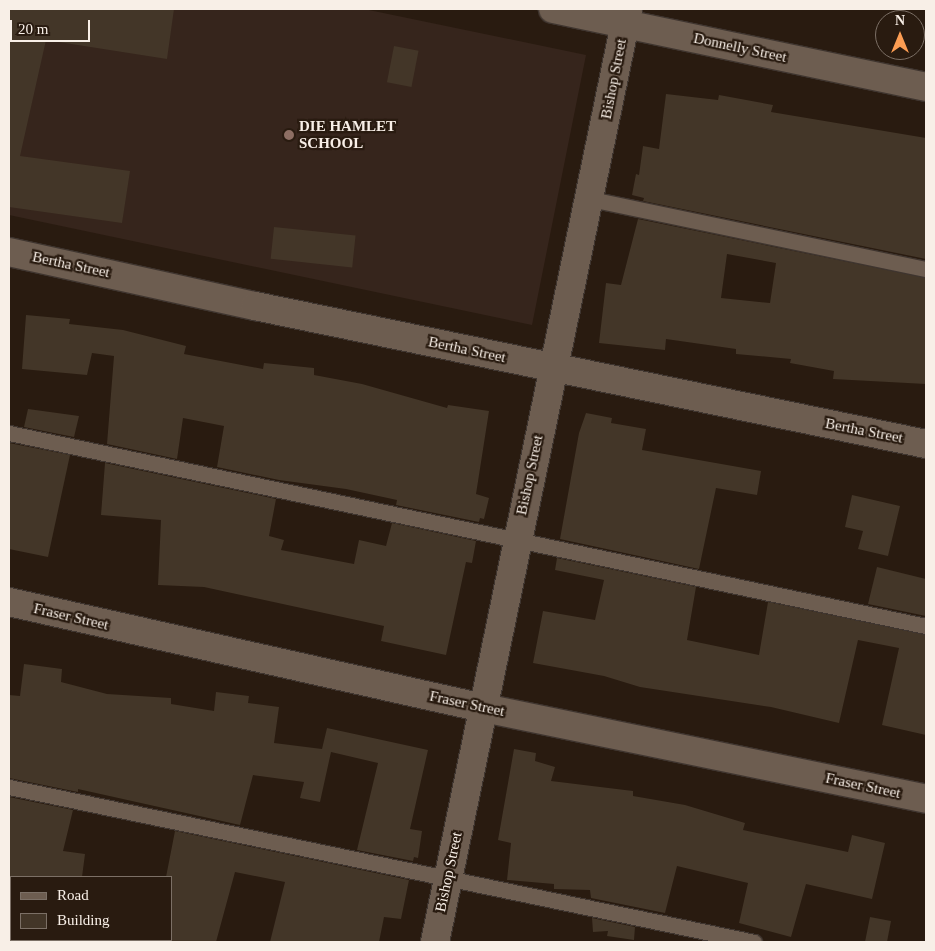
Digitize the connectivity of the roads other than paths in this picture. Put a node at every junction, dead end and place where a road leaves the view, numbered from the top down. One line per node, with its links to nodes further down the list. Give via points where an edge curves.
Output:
1 (553, 9): 2 (street, Donnelly Street)
2 (626, 16): 3 (street, Donnelly Street); 4 (street, Bishop Street)
3 (926, 87)
4 (590, 199): 6 (lane); 7 (street, Bishop Street)
5 (9, 252): 7 (street, Bertha Street)
6 (926, 269)
7 (552, 368): 9 (street, Bertha Street); 10 (street, Bishop Street)
8 (9, 433): 10 (lane)
9 (926, 444)
10 (516, 540): 12 (lane); 13 (street, Bishop Street)
11 (9, 602): 13 (street, Fraser Street)
12 (926, 626)
13 (484, 708): 15 (street, Fraser Street); 16 (street, Bishop Street)
14 (9, 787): 16 (lane)
15 (926, 799)
16 (448, 878): 17 (street, Bishop Street); 18 (lane)
17 (434, 942)
18 (754, 942)

